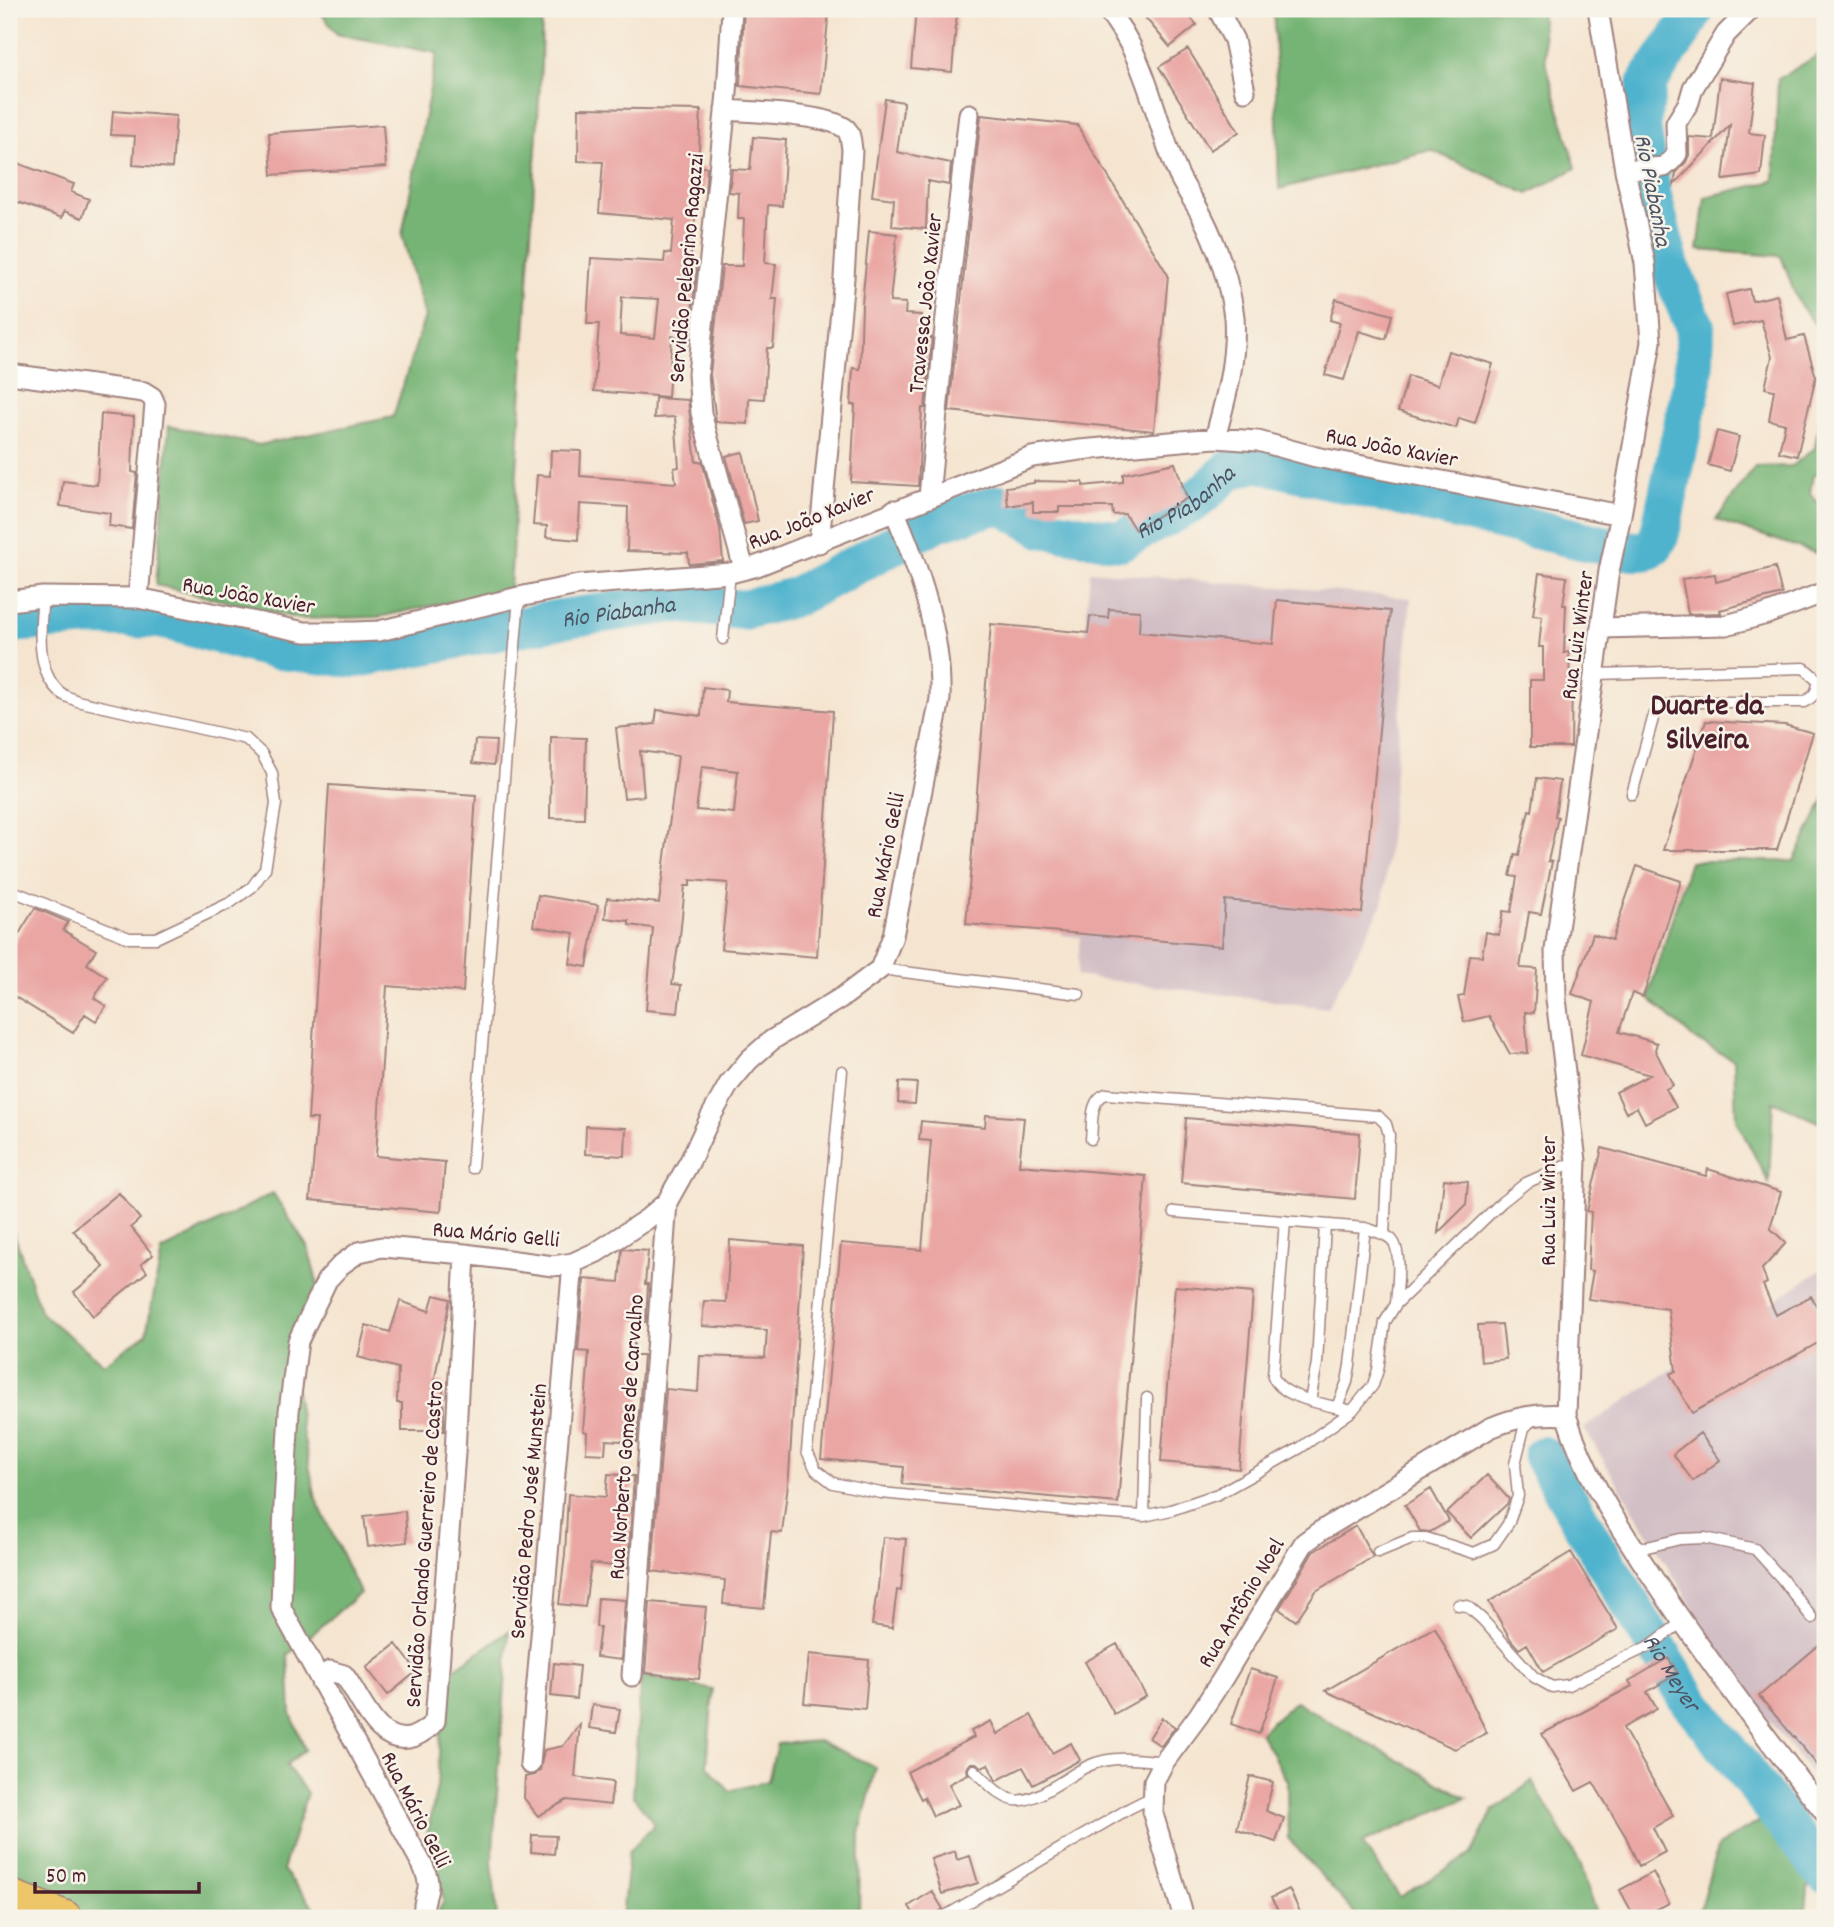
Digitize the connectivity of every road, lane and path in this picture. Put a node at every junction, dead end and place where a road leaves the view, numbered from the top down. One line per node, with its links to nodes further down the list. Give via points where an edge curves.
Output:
1 (732, 9): 7 (street, Servidão Pelegrino Ragazzi)
2 (1106, 9): 11 (street, via 1137,60 1176,171 1203,218 1225,280 1235,347)
3 (1218, 9): 6 (street, via 1234,40)
4 (1598, 9): 9 (street, Rua Luiz Winter)
5 (1751, 9): 9 (street, via 1726,34 1693,88 1676,123 1677,154 1668,165)
6 (1245, 91)
7 (725, 110): 15 (street, via 833,122 850,137 844,278); 16 (street, Servidão Pelegrino Ragazzi, via 698,393)
8 (969, 114): 12 (street, Travessa João Xavier)
9 (1642, 169): 14 (street, Rua Luiz Winter, via 1651,342)
10 (9, 374): 19 (street, via 144,392 152,397)
11 (1216, 438): 12 (street, Rua João Xavier, via 1032,457); 14 (street, Rua João Xavier, via 1258,441)
12 (929, 497): 13 (street, Rua João Xavier)
13 (898, 519): 15 (street, Rua João Xavier); 27 (street, Rua Mário Gelli, via 928,607 941,673 940,699 893,936)
14 (1620, 522): 22 (street, Rua Luiz Winter)
15 (819, 542): 16 (street, Rua João Xavier)
16 (737, 571): 18 (street, Rua João Xavier, via 578,585); 23 (lane)
17 (1825, 592): 22 (street, via 1726,625)
18 (519, 597): 19 (street, Rua João Xavier, via 379,631 343,632 305,632); 32 (lane)
19 (138, 598): 21 (street, Rua João Xavier)
20 (9, 601): 21 (street, Rua João Xavier)
21 (43, 601): 26 (lane, via 43,656 49,677 61,693 77,701 246,739 262,754 272,773 276,803 265,869 251,887 156,938 129,939)
22 (1602, 628): 24 (street, Rua Luiz Winter)
23 (723, 639)
24 (1596, 674): 25 (lane, via 1804,668 1818,680 1818,688 1804,702 1678,702 1662,707 1654,715); 31 (street, Rua Luiz Winter, via 1555,959 1561,1052)
25 (1632, 794)
26 (15, 892)
27 (880, 969): 28 (lane); 33 (street, Rua Mário Gelli, via 748,1060 729,1084)
28 (1079, 994)
29 (842, 1071): 48 (lane, via 807,1451 816,1470 833,1483 881,1493)
30 (1091, 1139): 38 (lane, via 1094,1103 1106,1094 1378,1116 1389,1135)
31 (1576, 1161): 41 (lane, via 1526,1183 1502,1202); 47 (street, Rua Luiz Winter)
32 (471, 1168)
33 (667, 1202): 40 (street, Rua Mário Gelli, via 625,1235); 54 (street, Rua Norberto Gomes de Carvalho)
34 (1174, 1212): 35 (lane)
35 (1284, 1221): 36 (lane); 43 (lane, via 1273,1376 1282,1390)
36 (1325, 1225): 37 (lane); 43 (lane, via 1317,1363)
37 (1365, 1228): 38 (lane); 44 (lane, via 1349,1373)
38 (1384, 1235): 41 (lane, via 1393,1241 1397,1253)
39 (464, 1254): 40 (street, Rua Mário Gelli, via 553,1266); 55 (street, Rua Mário Gelli, via 382,1247 359,1252 327,1280 298,1340 289,1411 281,1608); 55 (street, Servidão Orlando Guerreiro de Castro, via 435,1721 422,1733 392,1739 379,1728 344,1675 330,1671)
40 (573, 1263): 57 (street, Servidão Pedro José Munstein)
41 (1396, 1304): 45 (lane, via 1385,1322 1373,1385)
42 (1147, 1398): 48 (lane)
43 (1310, 1401): 44 (lane)
44 (1336, 1407): 45 (lane)
45 (1352, 1411): 48 (lane, via 1300,1448 1218,1494)
46 (1538, 1413): 47 (street, Rua Antônio Noel); 50 (lane, via 1524,1428 1515,1464 1518,1496 1494,1545 1475,1553 1412,1538); 56 (street, Rua Antônio Noel, via 1511,1419 1466,1441 1304,1543 1199,1715)
47 (1566, 1415): 49 (street, Rua Luiz Winter, via 1600,1497)
48 (1144, 1516)
49 (1635, 1550): 52 (lane, via 1705,1538 1755,1549); 53 (street, Rua Luiz Winter)
50 (1378, 1552)
51 (1458, 1605): 53 (lane, via 1467,1605 1534,1677 1552,1687 1568,1685 1651,1645)
52 (1812, 1618)
53 (1681, 1623): 60 (street, Rua Luiz Winter)
54 (632, 1676)
55 (321, 1682): 63 (street, Rua Mário Gelli, via 429,1879)
56 (1164, 1762): 58 (lane, via 1115,1759 1090,1765 1034,1797 1014,1800); 59 (street, Rua Antônio Noel)
57 (530, 1764)
58 (974, 1770)
59 (1152, 1797): 64 (lane); 65 (street, Rua Antônio Noel)
60 (1825, 1813)
61 (9, 1897): 62 (highway)
62 (64, 1918)
63 (424, 1918)
64 (942, 1918)
65 (1184, 1918)

